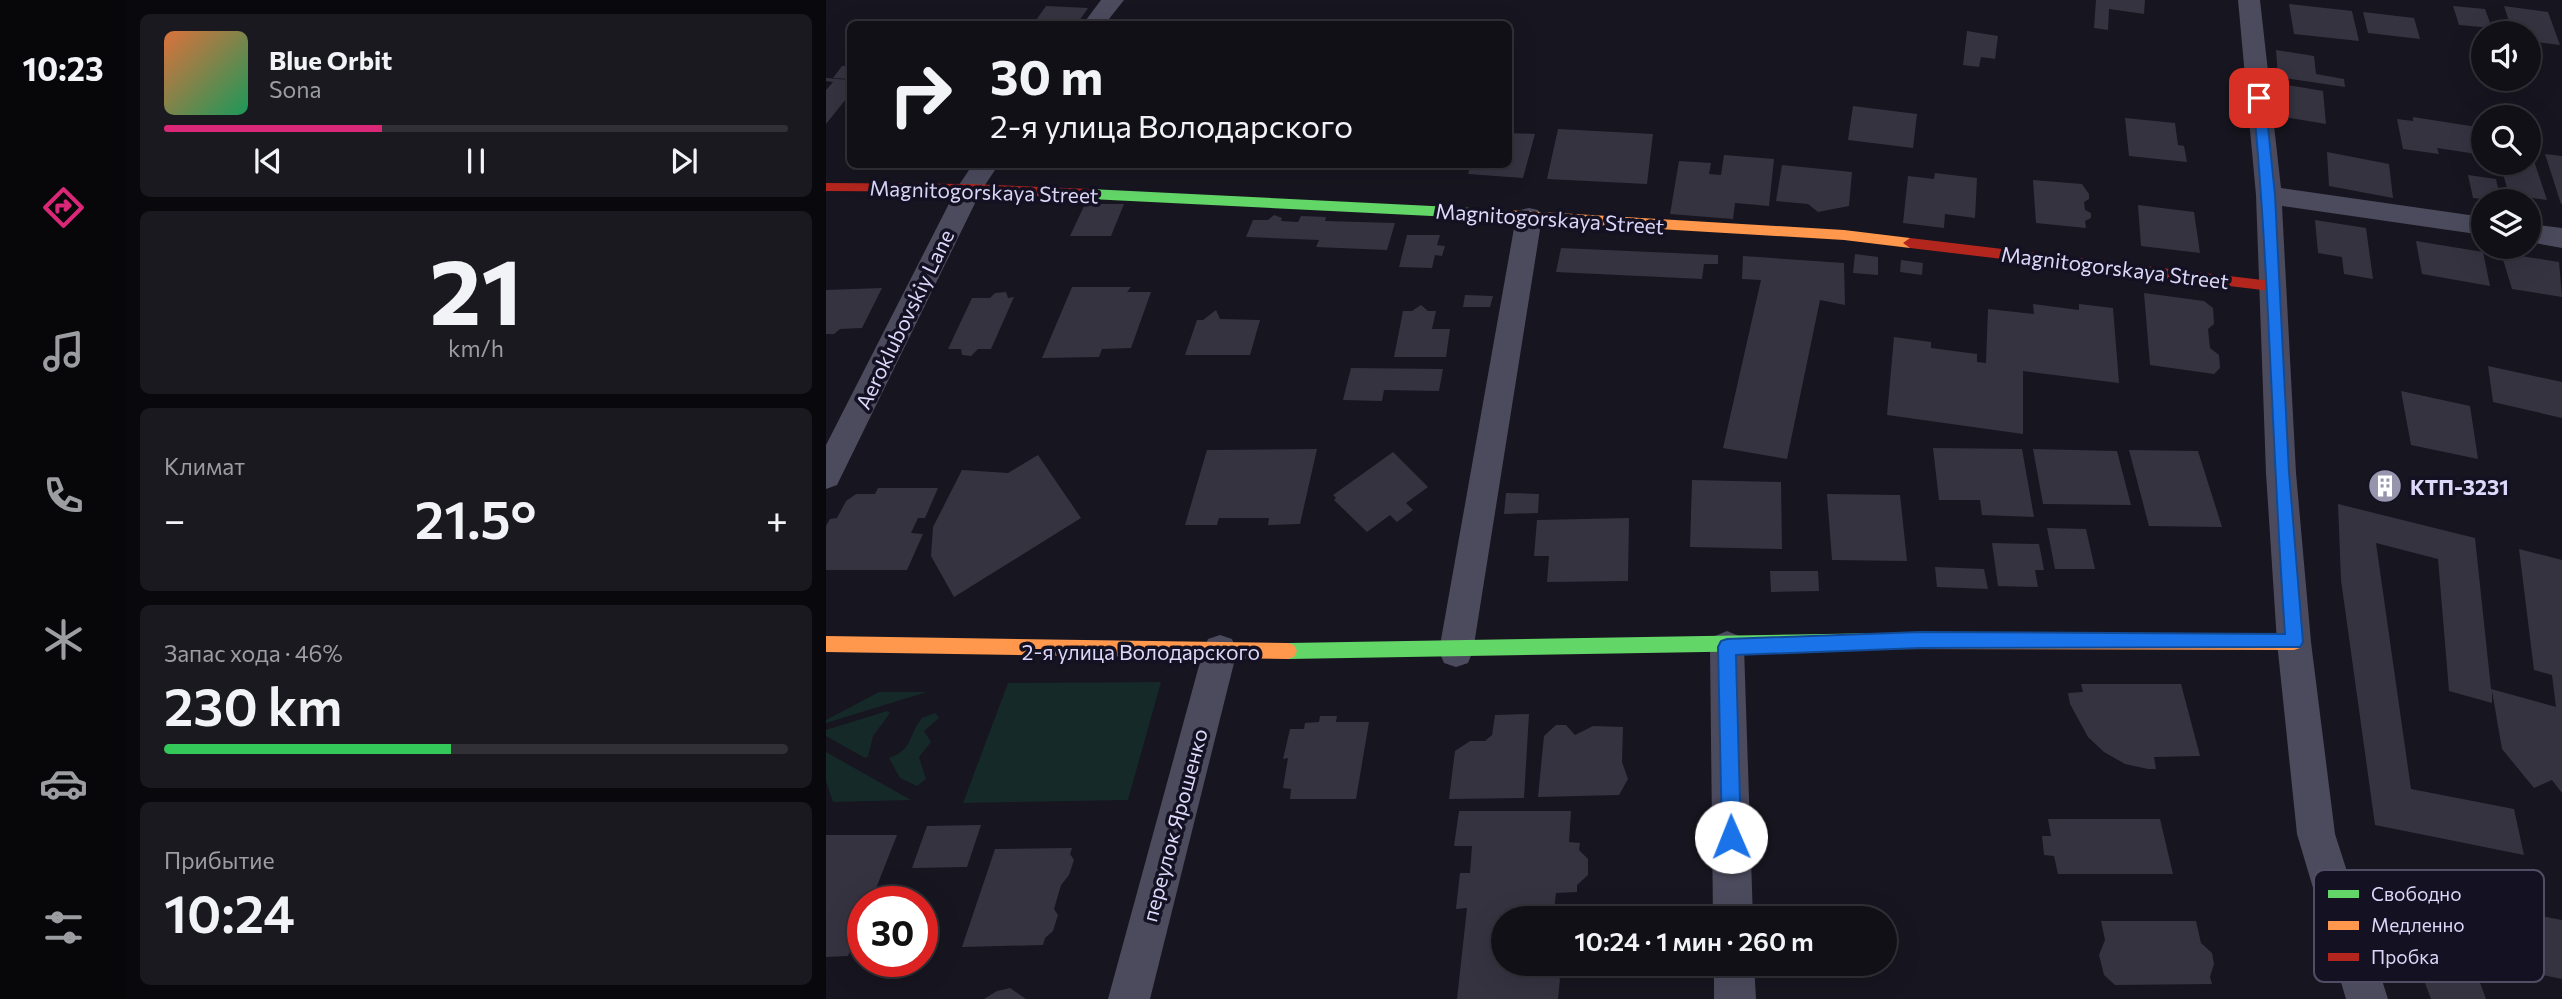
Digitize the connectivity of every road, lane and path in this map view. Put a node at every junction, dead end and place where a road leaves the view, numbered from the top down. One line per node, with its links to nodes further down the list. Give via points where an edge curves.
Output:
1 (1113, 0): 3 (street)
2 (2249, 0): 7 (street)
3 (1096, 21)
4 (984, 168): 6 (street, Aeroklubovskiy Lane)
5 (826, 187): 6 (street, Magnitogorskaya Street)
6 (970, 188): 8 (street, Magnitogorskaya Street); 13 (street, Aeroklubovskiy Lane)
7 (2269, 195): 9 (street); 12 (street)
8 (1529, 217): 12 (street, Magnitogorskaya Street, via 1844,235); 18 (street)
9 (2471, 224)
10 (2541, 235): 11 (street)
11 (2562, 238)
12 (2271, 286): 14 (street)
13 (826, 476)
14 (2294, 642): 16 (street, 2-я улица Володарского, via 1920,640); 19 (street, via 2316,834)
15 (826, 644): 17 (street, 2-я улица Володарского)
16 (1727, 647): 18 (street, 2-я улица Володарского); 20 (street)
17 (1220, 651): 18 (street, 2-я улица Володарского); 23 (street, переулок Ярошенко)
18 (1456, 651)
19 (2327, 870)
20 (1733, 906)
21 (1734, 976): 24 (street)
22 (2362, 982): 25 (street)
23 (1129, 999)
24 (1735, 999)
25 (2367, 999)

